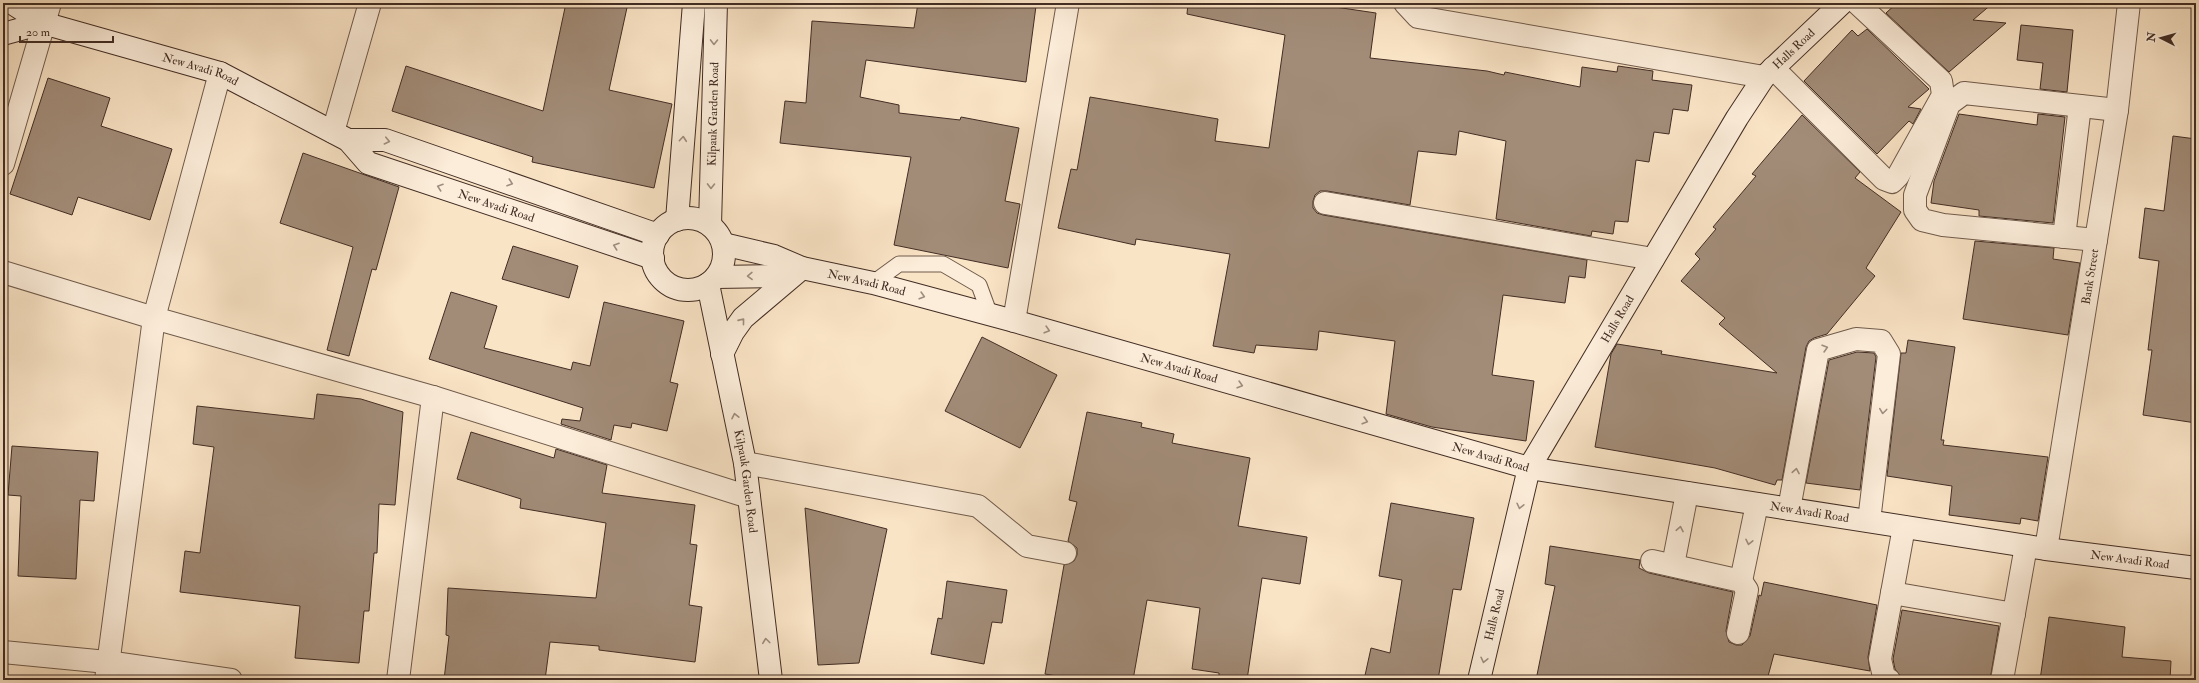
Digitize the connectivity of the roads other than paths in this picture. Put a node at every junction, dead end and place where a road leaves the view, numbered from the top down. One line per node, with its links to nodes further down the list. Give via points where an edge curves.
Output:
1 (12, 3): 11 (street, New Avadi Road)
2 (50, 3): 11 (street)
3 (370, 3): 17 (street)
4 (694, 3): 22 (street, Kilpauk Garden Road, one-way to 4)
5 (716, 3): 23 (street, Kilpauk Garden Road, one-way to 23)
6 (1068, 3): 36 (street)
7 (1406, 3): 14 (street, via 1418,17)
8 (1842, 3): 14 (street, Halls Road)
9 (1857, 3): 14 (street, via 1940,81 1943,95 1898,176 1892,182 1884,179)
10 (2129, 3): 16 (street, Bank Street)
11 (43, 23): 12 (street); 13 (street, New Avadi Road); 18 (street)
12 (3, 34)
13 (220, 72): 17 (street, New Avadi Road); 35 (street)
14 (1768, 73): 29 (street, Halls Road)
15 (2080, 106): 16 (street); 19 (street); 25 (street, via 1964,93 1949,104 1915,195 1915,210 1922,220 1943,225)
16 (2116, 110): 20 (street, Bank Street)
17 (340, 136): 24 (street, New Avadi Road, one-way to 24, via 385,140); 28 (street, New Avadi Road, one-way to 17, via 368,163)
18 (3, 164)
19 (2072, 168): 20 (street); 25 (street)
20 (2106, 173): 26 (street, Bank Street)
21 (1325, 203): 29 (street)
22 (677, 220): 23 (street, via 688,218); 24 (street, via 666,226)
23 (710, 225): 27 (street)
24 (658, 236): 28 (street)
25 (2064, 237): 26 (street)
26 (2096, 240): 47 (street, Bank Street)
27 (723, 244): 30 (street, New Avadi Road, via 774,256); 32 (street, via 722,267)
28 (653, 258): 32 (street, via 656,270 673,287 697,289)
29 (1653, 259): 40 (street, Halls Road)
30 (802, 268): 32 (street, New Avadi Road, one-way to 32, via 771,276); 33 (street, New Avadi Road); 37 (street, one-way to 30, via 743,318)
31 (3, 272): 35 (street)
32 (712, 281): 37 (street, Kilpauk Garden Road)
33 (873, 282): 34 (street, New Avadi Road, one-way to 34); 34 (lane, via 899,264 943,264 979,285)
34 (990, 315): 36 (street, New Avadi Road)
35 (154, 318): 38 (street); 57 (street)
36 (1014, 321): 40 (street, New Avadi Road, one-way to 40)
37 (722, 354): 39 (street, Kilpauk Garden Road, one-way to 37)
38 (433, 398): 42 (street); 59 (street)
39 (745, 463): 42 (street, Kilpauk Garden Road); 48 (street, via 978,506 1027,546)
40 (1529, 468): 41 (street, New Avadi Road); 61 (street, Halls Road, one-way to 61)
41 (1687, 493): 43 (street, New Avadi Road); 50 (street, one-way to 41)
42 (749, 497): 60 (street, Kilpauk Garden Road, one-way to 42)
43 (1757, 504): 44 (street, New Avadi Road); 52 (street, one-way to 52)
44 (1789, 509): 45 (street, New Avadi Road); 45 (street, one-way to 45, via 1818,350 1856,339 1881,341 1889,354)
45 (1869, 522): 46 (street, New Avadi Road)
46 (1904, 527): 47 (street, New Avadi Road); 53 (street)
47 (2036, 548): 51 (street, New Avadi Road); 54 (street, Bank Street)
48 (1065, 553)
49 (1652, 561): 50 (street)
50 (1673, 565): 52 (street)
51 (2196, 568)
52 (1741, 581): 55 (street, via 1748,590)
53 (1892, 593): 54 (street); 62 (street, via 1880,659 1884,677)
54 (2014, 614): 63 (street, Bank Street)
55 (1738, 633)
56 (3, 652): 57 (street)
57 (106, 671): 58 (street)
58 (231, 680)
59 (398, 680)
60 (771, 680)
61 (1479, 680)
62 (1890, 680)
63 (2002, 680)

